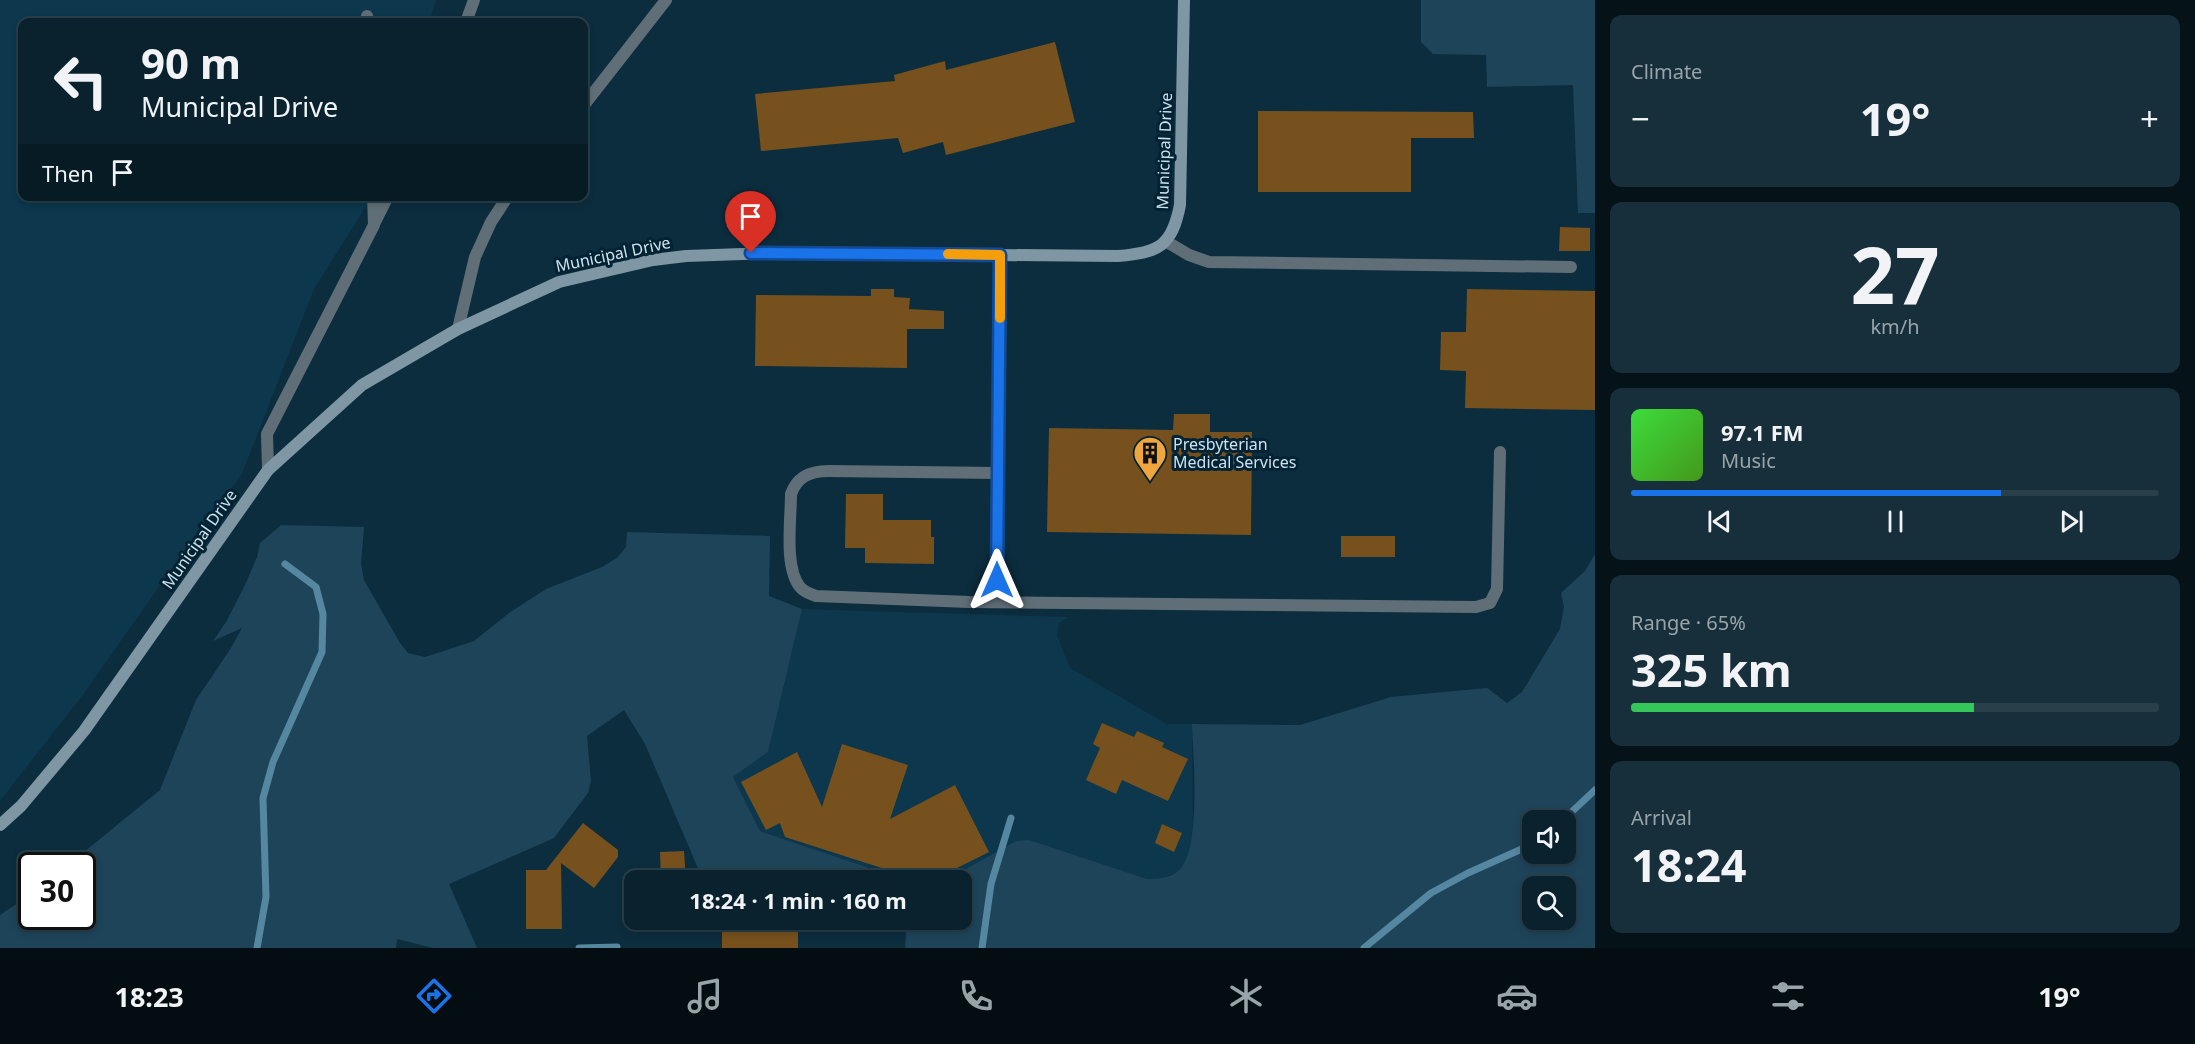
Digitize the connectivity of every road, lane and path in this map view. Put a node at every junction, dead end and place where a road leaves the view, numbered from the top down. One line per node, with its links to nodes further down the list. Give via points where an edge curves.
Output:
1 (474, 0): 4 (street)
2 (666, 0): 5 (street)
3 (1184, 0): 10 (main road, Municipal Drive, via 1180,205)
4 (467, 18)
5 (588, 100)
6 (373, 201): 9 (street)
7 (386, 201): 9 (street)
8 (505, 201): 13 (street, via 475,257)
9 (374, 225): 15 (street, via 267,434)
10 (1167, 242): 11 (main road, Municipal Drive, via 1140,255); 12 (street, via 1209,262)
11 (1000, 255): 13 (main road, Municipal Drive, via 773,253 653,260 559,282); 16 (street)
12 (1571, 267)
13 (458, 329): 15 (main road, Municipal Drive, via 362,385)
14 (1500, 452): 17 (street, via 1497,589 1490,603 1476,608)
15 (268, 470): 18 (main road, Municipal Drive, via 84,731)
16 (998, 473): 17 (street); 17 (street, via 810,473 801,478 791,494 790,559 801,589 816,596)
17 (997, 602)
18 (0, 825)

